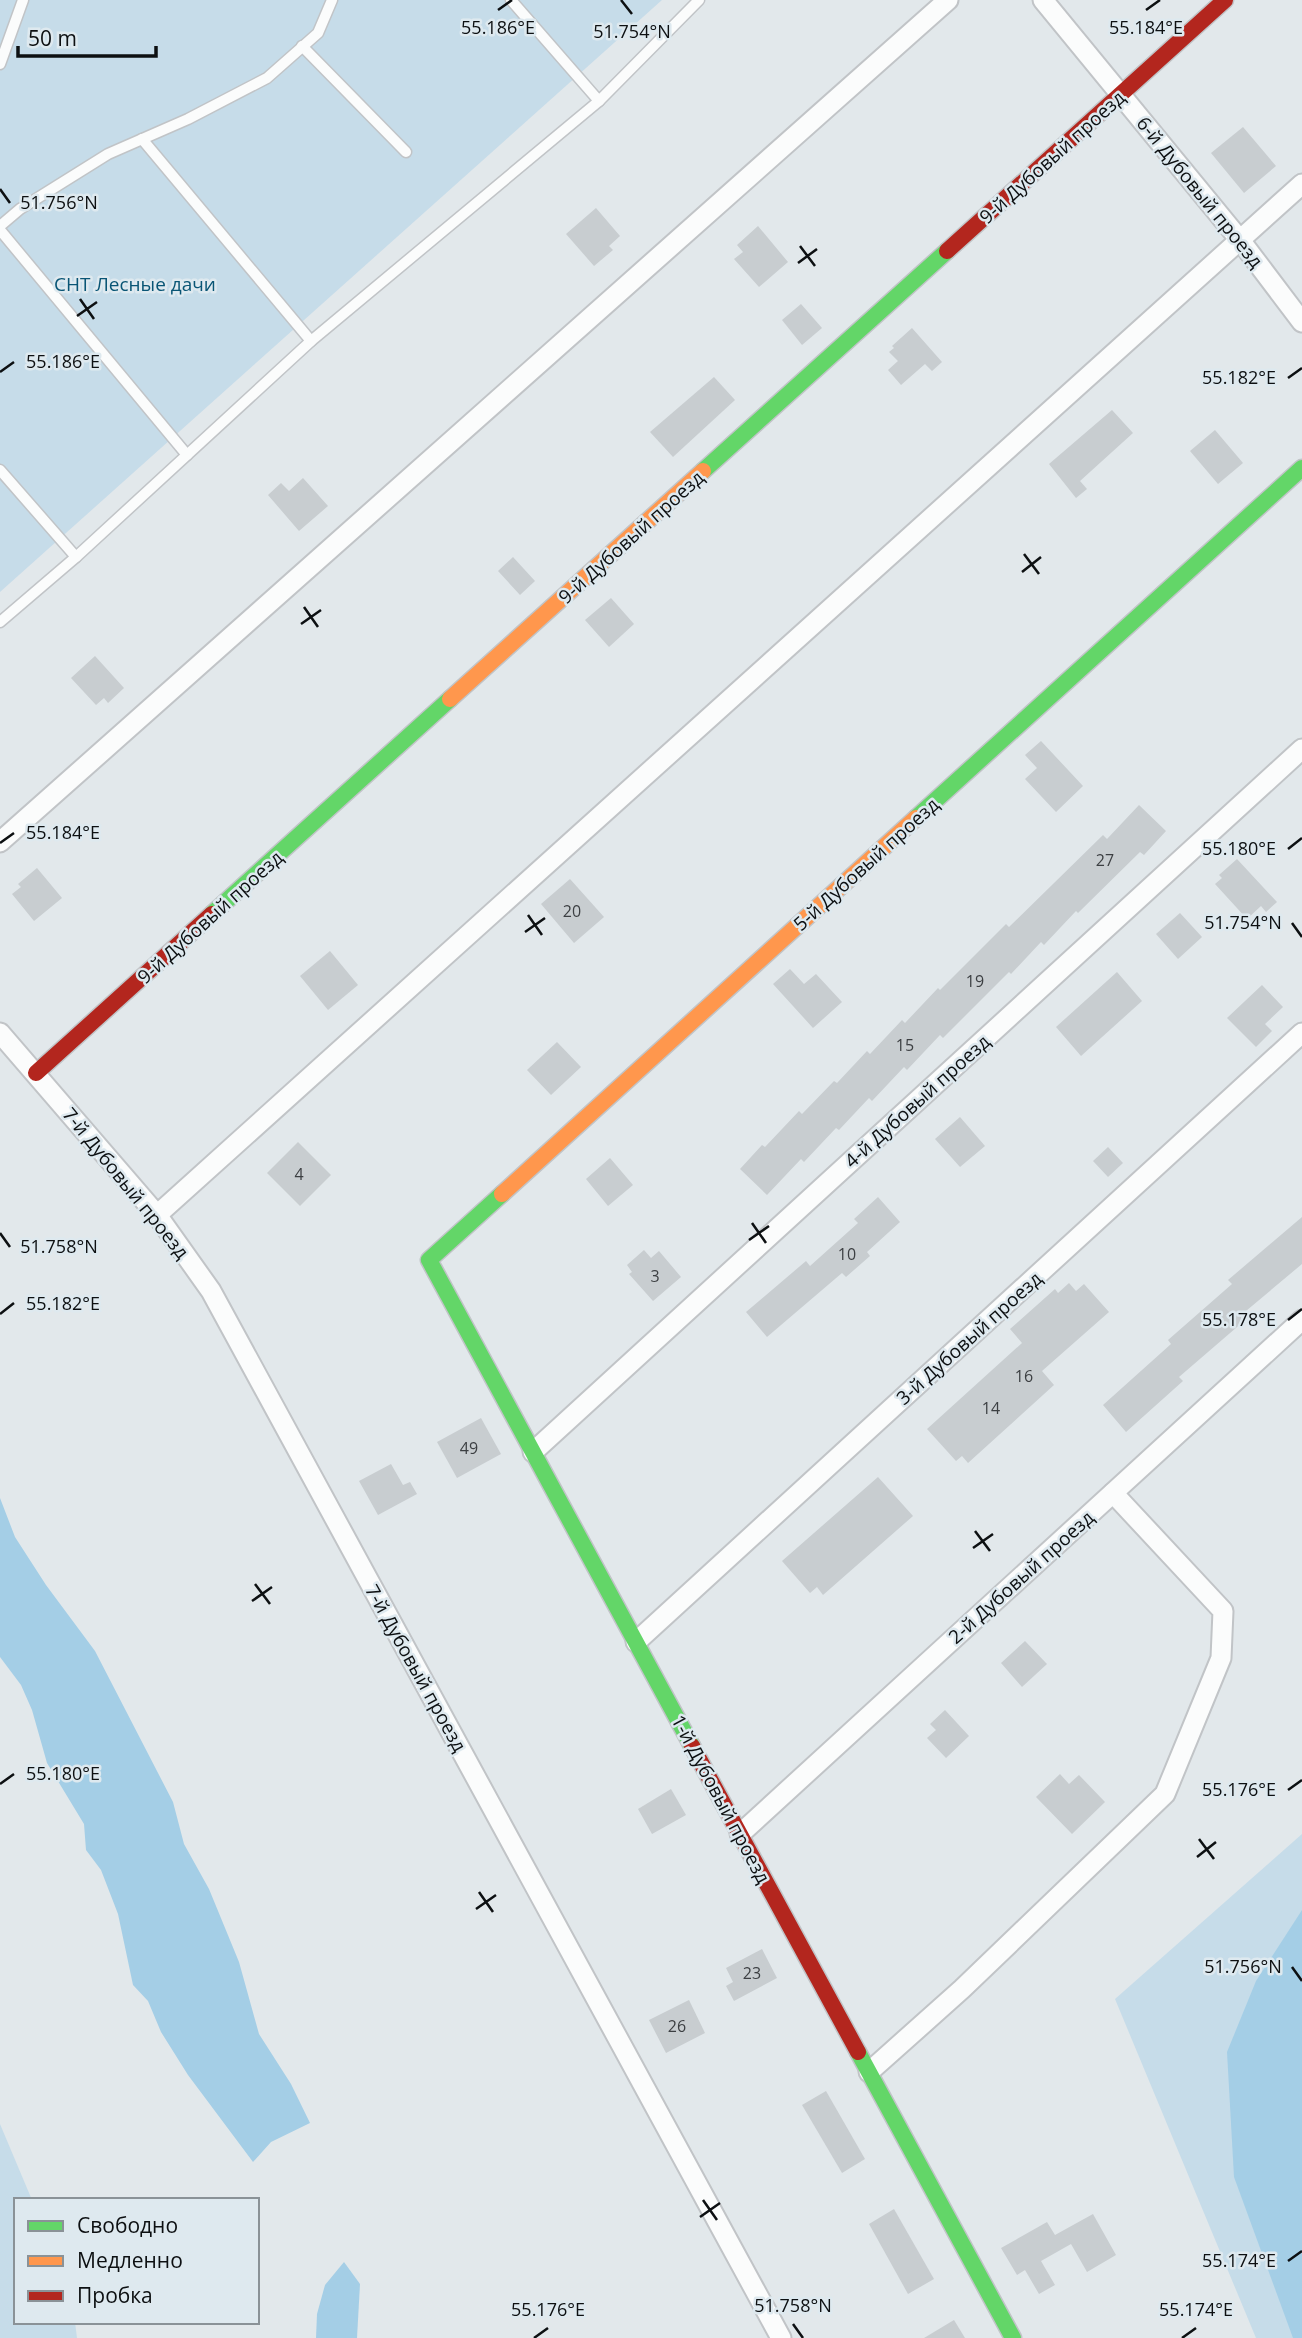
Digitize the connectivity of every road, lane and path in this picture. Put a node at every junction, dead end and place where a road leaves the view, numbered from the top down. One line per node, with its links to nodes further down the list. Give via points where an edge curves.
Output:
1 (23, 0): 9 (lane)
2 (332, 0): 8 (lane, via 318,33)
3 (511, 0): 11 (lane)
4 (699, 0): 11 (lane)
5 (948, 0): 25 (street)
6 (1043, 0): 10 (street, 6-й Дубовый проезд)
7 (1225, 0): 10 (street, 9-й Дубовый проезд)
8 (302, 46): 12 (lane, via 267,78); 13 (lane)
9 (0, 64)
10 (1121, 94): 16 (street, 6-й Дубовый проезд); 28 (street, 9-й Дубовый проезд)
11 (599, 101): 18 (lane)
12 (142, 139): 15 (lane, via 20,209); 18 (lane)
13 (406, 152)
14 (1302, 184): 16 (street)
15 (0, 228): 19 (lane)
16 (1240, 240): 17 (street, 6-й Дубовый проезд); 29 (street)
17 (1302, 322)
18 (310, 341): 19 (lane)
19 (187, 454): 22 (lane)
20 (1302, 468): 30 (street, 5-й Дубовый проезд)
21 (0, 470): 22 (lane)
22 (76, 557): 23 (lane)
23 (0, 622)
24 (1302, 750): 32 (street, 4-й Дубовый проезд)
25 (0, 842)
26 (0, 1032): 28 (street, 7-й Дубовый проезд)
27 (1302, 1033): 34 (street, 3-й Дубовый проезд)
28 (36, 1073): 29 (street, 7-й Дубовый проезд)
29 (157, 1215): 37 (street, 7-й Дубовый проезд, via 211,1291)
30 (429, 1260): 32 (street, 1-й Дубовый проезд)
31 (1302, 1320): 33 (street, 2-й Дубовый проезд)
32 (533, 1452): 34 (street, 1-й Дубовый проезд)
33 (1113, 1493): 35 (street, 2-й Дубовый проезд); 36 (street, via 1223,1611 1221,1658 1165,1794)
34 (636, 1642): 35 (street, 1-й Дубовый проезд)
35 (740, 1834): 36 (street, 1-й Дубовый проезд)
36 (869, 2072): 38 (street, 1-й Дубовый проезд)
37 (781, 2338)
38 (1013, 2338)

